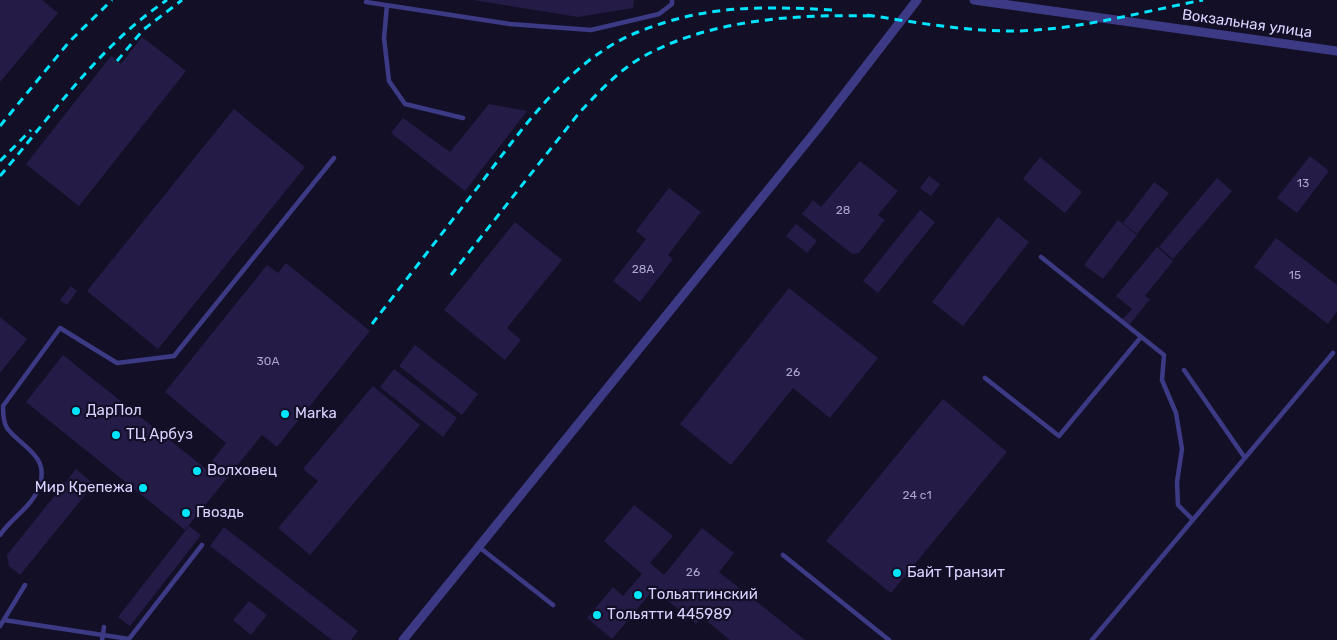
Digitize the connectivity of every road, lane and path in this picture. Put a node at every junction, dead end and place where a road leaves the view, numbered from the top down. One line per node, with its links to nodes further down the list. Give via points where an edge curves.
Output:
1 (672, 0): 5 (lane, via 672,4 659,14 591,30 510,24)
2 (917, 0): 19 (street, via 819,127)
3 (974, 0): 6 (street, Вокзальная улица)
4 (366, 2): 5 (lane)
5 (387, 5): 7 (lane, via 384,38 389,81 405,104)
6 (1337, 50)
7 (463, 118)
8 (334, 158): 14 (lane, via 174,356 117,363 60,328)
9 (1041, 257): 10 (lane)
10 (1141, 337): 13 (lane, via 1059,436); 16 (lane, via 1164,355 1162,380 1176,412 1182,449 1178,505)
11 (1333, 353): 15 (lane)
12 (1184, 370): 15 (lane)
13 (985, 378)
14 (1, 405): 17 (lane, via 7,428 31,450 41,468 40,485 24,510)
15 (1245, 458): 16 (lane)
16 (1193, 520): 29 (lane)
17 (0, 535)
18 (202, 544): 26 (lane, via 129,639)
19 (479, 547): 22 (lane); 27 (street)
20 (783, 555): 28 (lane)
21 (25, 585): 23 (lane)
22 (552, 605)
23 (4, 620): 24 (lane); 26 (lane)
24 (0, 626)
25 (104, 626): 26 (lane)
26 (103, 638)
27 (403, 640)
28 (888, 640)
29 (1092, 640)

